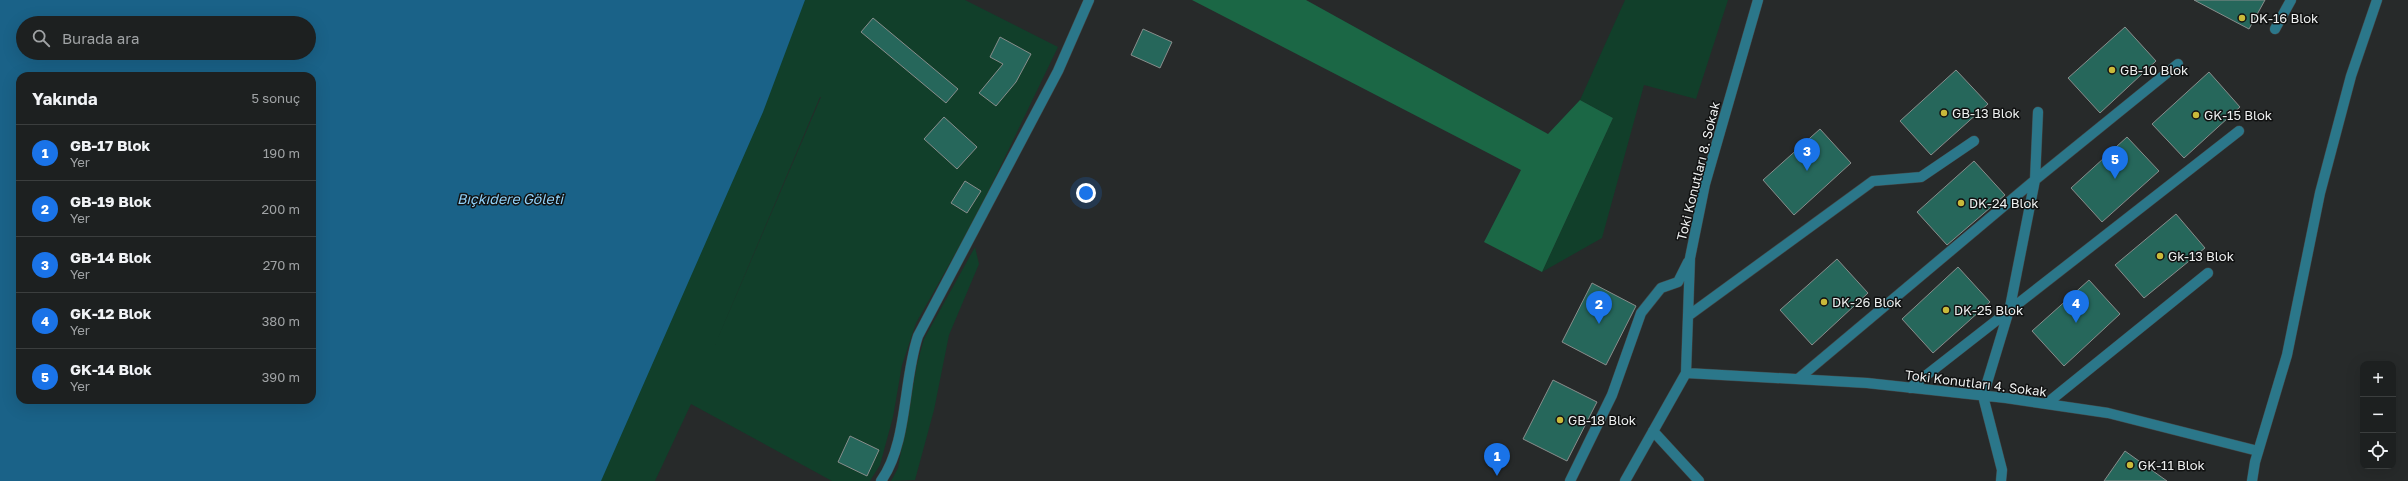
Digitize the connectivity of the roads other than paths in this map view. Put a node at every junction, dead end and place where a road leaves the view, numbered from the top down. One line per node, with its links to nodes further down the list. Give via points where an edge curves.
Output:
1 (1090, 0): 22 (street, via 1058,71 918,336 910,357 895,451)
2 (1758, 0): 11 (street, Toki Konutları 8. Sokak, via 1705,184)
3 (2292, 0): 5 (street)
4 (2377, 0): 21 (street, via 2351,76 2324,179 2287,355)
5 (2275, 29)
6 (2178, 64): 10 (street)
7 (2038, 112): 10 (street)
8 (2240, 131): 13 (street)
9 (1974, 141): 14 (street, via 1921,177 1873,181)
10 (2035, 180): 13 (street); 16 (street)
11 (1690, 258): 14 (street, Toki Konutları 8. Sokak); 23 (street, via 1678,282 1661,288 1641,313 1612,395)
12 (2208, 273): 19 (street)
13 (2010, 308): 17 (street); 18 (street)
14 (1688, 316): 15 (street, Toki Konutları 8. Sokak)
15 (1686, 373): 16 (street, Toki Konutları 4. Sokak); 20 (street, Toki Konutları 8. Sokak)
16 (1798, 379): 17 (street, Toki Konutları 4. Sokak)
17 (1910, 388): 18 (street, Toki Konutları 4. Sokak)
18 (1983, 396): 19 (street, Toki Konutları 4. Sokak); 26 (street, via 2002,470)
19 (2046, 404): 21 (street, Toki Konutları 4. Sokak, via 2108,413)
20 (1653, 431): 24 (street, Toki Konutları 8. Sokak); 25 (street)
21 (2258, 451): 27 (street)
22 (881, 481)
23 (1570, 481)
24 (1625, 481)
25 (1699, 481)
26 (2001, 481)
27 (2252, 481)

